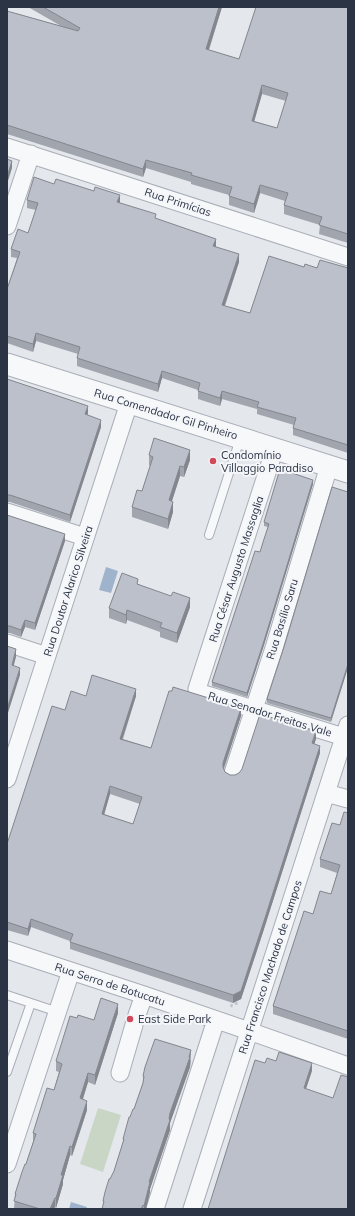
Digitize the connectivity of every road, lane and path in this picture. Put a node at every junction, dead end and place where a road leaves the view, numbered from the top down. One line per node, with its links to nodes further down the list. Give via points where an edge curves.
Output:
1 (7, 147): 2 (street, Rua Primícias)
2 (31, 154): 3 (street); 4 (street, Rua Primícias)
3 (7, 226)
4 (348, 257)
5 (7, 364): 6 (street, Rua Comendador Gil Pinheiro)
6 (129, 403): 7 (street, Rua Comendador Gil Pinheiro); 12 (street, Rua Doutor Alarico Silveira)
7 (240, 438): 8 (street, Rua Comendador Gil Pinheiro); 11 (lane)
8 (275, 448): 9 (street, Rua Comendador Gil Pinheiro); 15 (street, Rua César Augusto Massaglia)
9 (339, 469): 16 (street, Rua Basílio Saru, via 276,640)
10 (7, 512): 12 (street)
11 (209, 535)
12 (85, 537): 14 (street, Rua Doutor Alarico Silveira)
13 (7, 643): 14 (street)
14 (47, 656): 19 (street, Rua Doutor Alarico Silveira)
15 (197, 690): 16 (street, Rua Senador Freitas Vale)
16 (254, 708): 17 (street, Rua Senador Freitas Vale); 18 (street, Rua Basílio Saru)
17 (346, 731): 20 (street, Rua Francisco Machado de Campos)
18 (233, 773)
19 (7, 779)
20 (326, 792): 21 (street); 30 (street, Rua Francisco Machado de Campos)
21 (348, 799)
22 (7, 950): 23 (street, Rua Serra de Botucatu)
23 (72, 971): 25 (street, Rua Serra de Botucatu); 28 (street)
24 (7, 995): 27 (lane)
25 (144, 995): 29 (street, Rua Serra de Botucatu); 33 (street)
26 (245, 1002): 29 (path, via 232,1004)
27 (31, 1003): 28 (lane); 32 (lane)
28 (58, 1012): 34 (street)
29 (223, 1015): 30 (street, Rua Serra de Botucatu); 35 (street)
30 (249, 1031): 31 (street, Rua Serra de Botucatu); 36 (street, Rua Francisco Machado de Campos)
31 (348, 1066)
32 (7, 1072)
33 (120, 1073)
34 (7, 1164)
35 (156, 1209)
36 (192, 1209)

